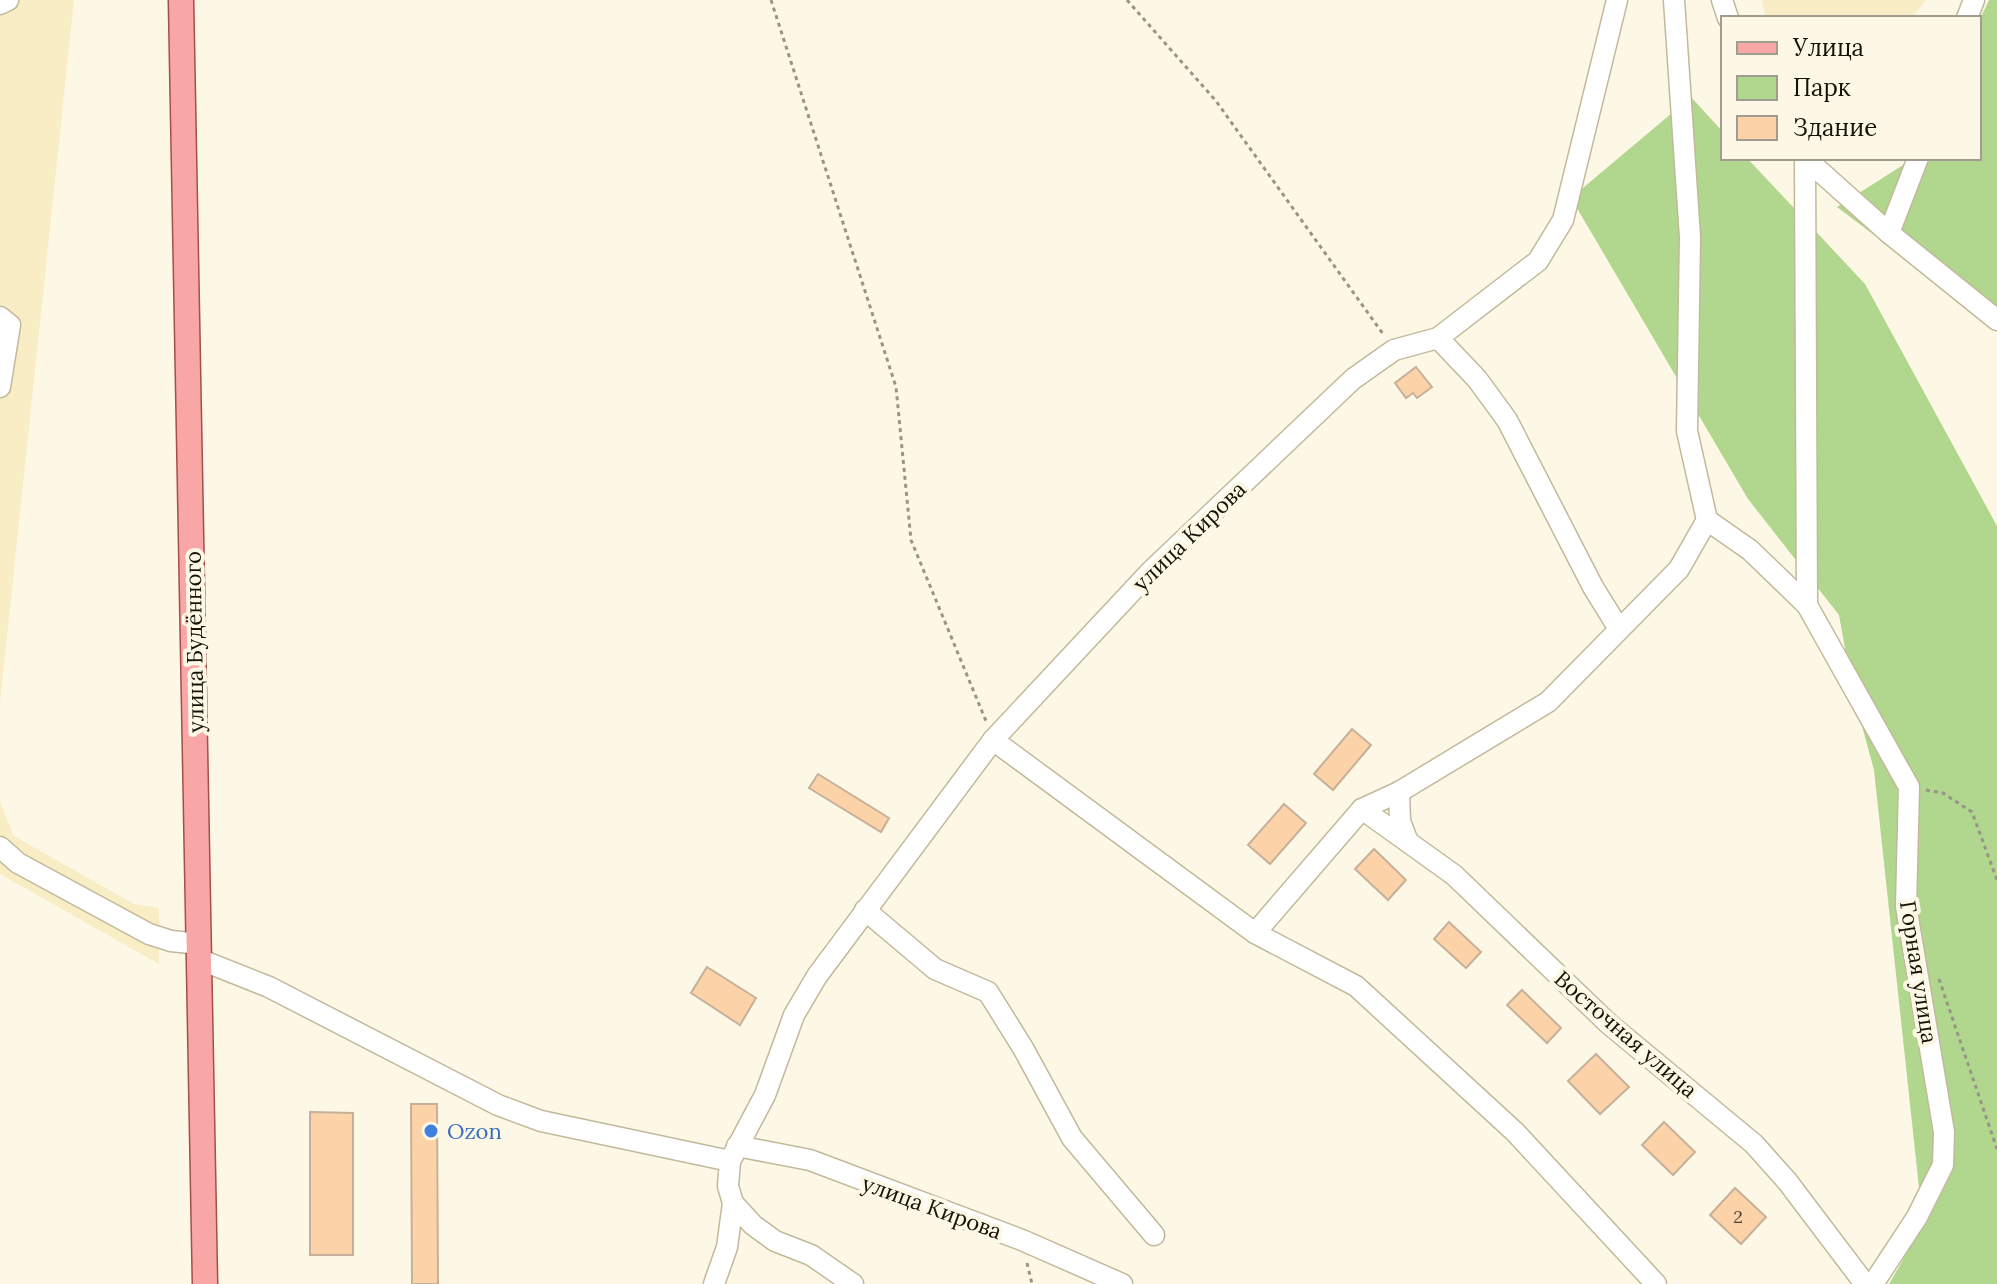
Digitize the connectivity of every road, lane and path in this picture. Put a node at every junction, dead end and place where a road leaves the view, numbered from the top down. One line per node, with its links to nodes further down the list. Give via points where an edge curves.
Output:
1 (8, 0): 7 (street)
2 (181, 0): 29 (main road, улица Будённого)
3 (771, 0): 20 (path, via 896,387 911,540)
4 (1127, 0): 15 (path, via 1216,101)
5 (1617, 0): 14 (street, улица Кирова, via 1563,220 1538,261)
6 (1674, 0): 17 (street, via 1690,237 1687,431)
7 (0, 4)
8 (1805, 160): 18 (street)
9 (1806, 160): 11 (street)
10 (1917, 160): 11 (street)
11 (1889, 233): 13 (street)
12 (0, 317): 16 (street, via 10,325)
13 (1994, 320)
14 (1438, 338): 15 (street, улица Кирова); 19 (street, via 1507,420)
15 (1394, 350): 20 (street, улица Кирова, via 1353,379 1150,572)
16 (0, 387)
17 (1707, 520): 18 (street, via 1750,550); 19 (street, via 1679,569)
18 (1807, 605): 21 (street)
19 (1619, 629): 22 (street, via 1548,702)
20 (993, 740): 27 (street, улица Кирова); 28 (street)
21 (1909, 787): 26 (path, via 1943,793 1972,812); 41 (street, Горная улица, via 1906,906 1944,1132 1943,1165)
22 (1399, 792): 23 (street); 24 (street, via 1400,821)
23 (1362, 809): 24 (street, Восточная улица); 28 (street)
24 (1408, 842): 40 (street, Восточная улица, via 1454,875 1609,1024 1754,1144)
25 (0, 847): 29 (street, via 18,863 149,934)
26 (1997, 880)
27 (865, 910): 32 (street, улица Кирова, via 794,1015 765,1095); 34 (street, via 935,969 988,992 1072,1138)
28 (1255, 933): 39 (street, via 1356,986 1515,1132)
29 (200, 952): 32 (street, via 498,1105 541,1121); 35 (main road, улица Будённого)
30 (1935, 972): 31 (path)
31 (1997, 1149)
32 (734, 1153): 33 (street, via 728,1186); 38 (street, улица Кирова, via 810,1160)
33 (733, 1203): 36 (street, via 727,1247); 37 (street, via 775,1241 811,1255)
34 (1154, 1235)
35 (205, 1284)
36 (714, 1284)
37 (853, 1284)
38 (1122, 1284)
39 (1656, 1284)
40 (1865, 1284)
41 (1873, 1284)

